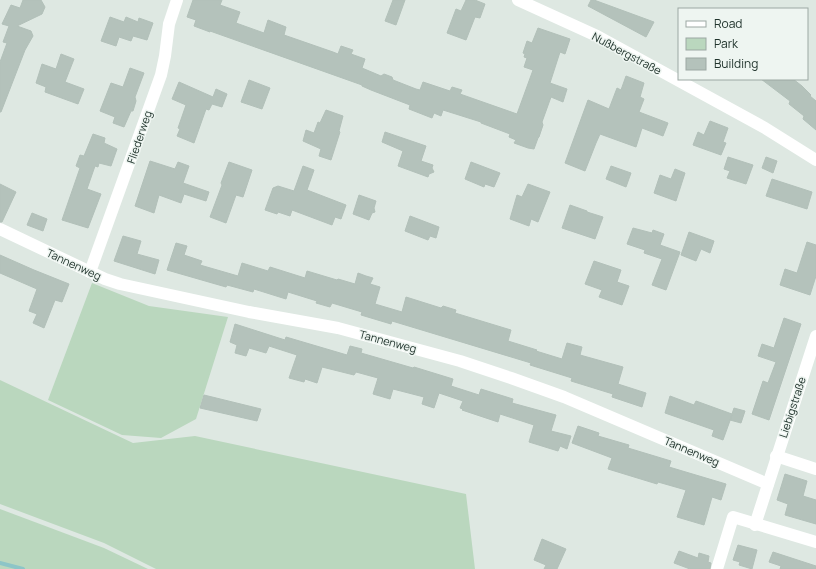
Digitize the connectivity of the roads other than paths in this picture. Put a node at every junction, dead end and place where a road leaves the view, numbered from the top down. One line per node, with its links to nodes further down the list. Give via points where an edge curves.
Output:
1 (177, 0): 5 (street, Fliederweg, via 169,24 161,75)
2 (518, 0): 3 (street, Nußbergstraße, via 603,40 765,128)
3 (816, 160)
4 (0, 229): 5 (street, Tannenweg)
5 (90, 272): 9 (street, Tannenweg, via 127,286 338,328 460,361 564,397)
6 (816, 336): 7 (street, Liebigstraße)
7 (776, 456): 8 (street); 9 (street, Liebigstraße)
8 (816, 469)
9 (768, 484): 10 (street, Liebigstraße)
10 (756, 524): 11 (street); 12 (street, via 733,517)
11 (816, 542)
12 (717, 569)

